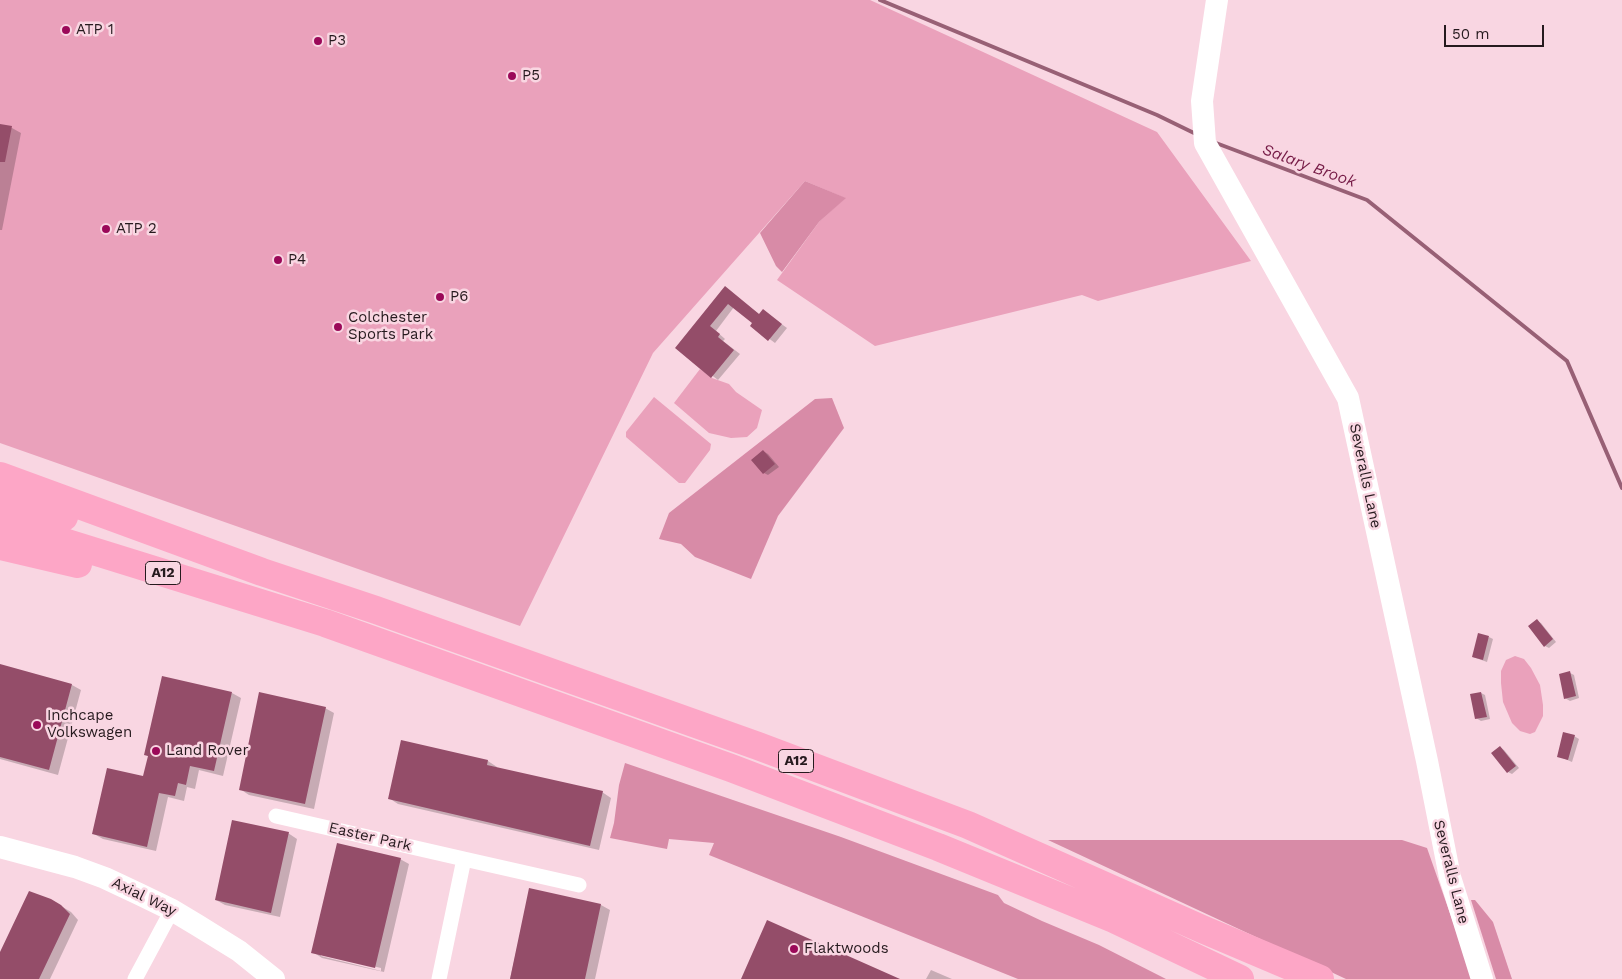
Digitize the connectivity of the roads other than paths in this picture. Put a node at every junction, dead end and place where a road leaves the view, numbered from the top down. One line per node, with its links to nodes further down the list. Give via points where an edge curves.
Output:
1 (1217, 0): 18 (street, Severalls Lane, via 1202,101 1205,143 1348,398 1450,877)
2 (0, 476): 6 (highway, A12)
3 (0, 499): 6 (highway, A12)
4 (0, 522): 7 (highway, A12)
5 (0, 546): 7 (highway, A12)
6 (262, 572): 17 (highway, A12, via 758,746 968,826)
7 (325, 623): 16 (highway, A12, via 730,768 938,847 1114,919)
8 (276, 816): 10 (street, Easter Park)
9 (0, 847): 12 (street, Axial Way, via 105,878)
10 (464, 859): 11 (street, Easter Park); 15 (street)
11 (579, 885)
12 (172, 910): 13 (street); 14 (street, Axial Way, via 239,951)
13 (135, 979)
14 (274, 979)
15 (439, 979)
16 (1240, 979)
17 (1320, 979)
18 (1482, 979)

